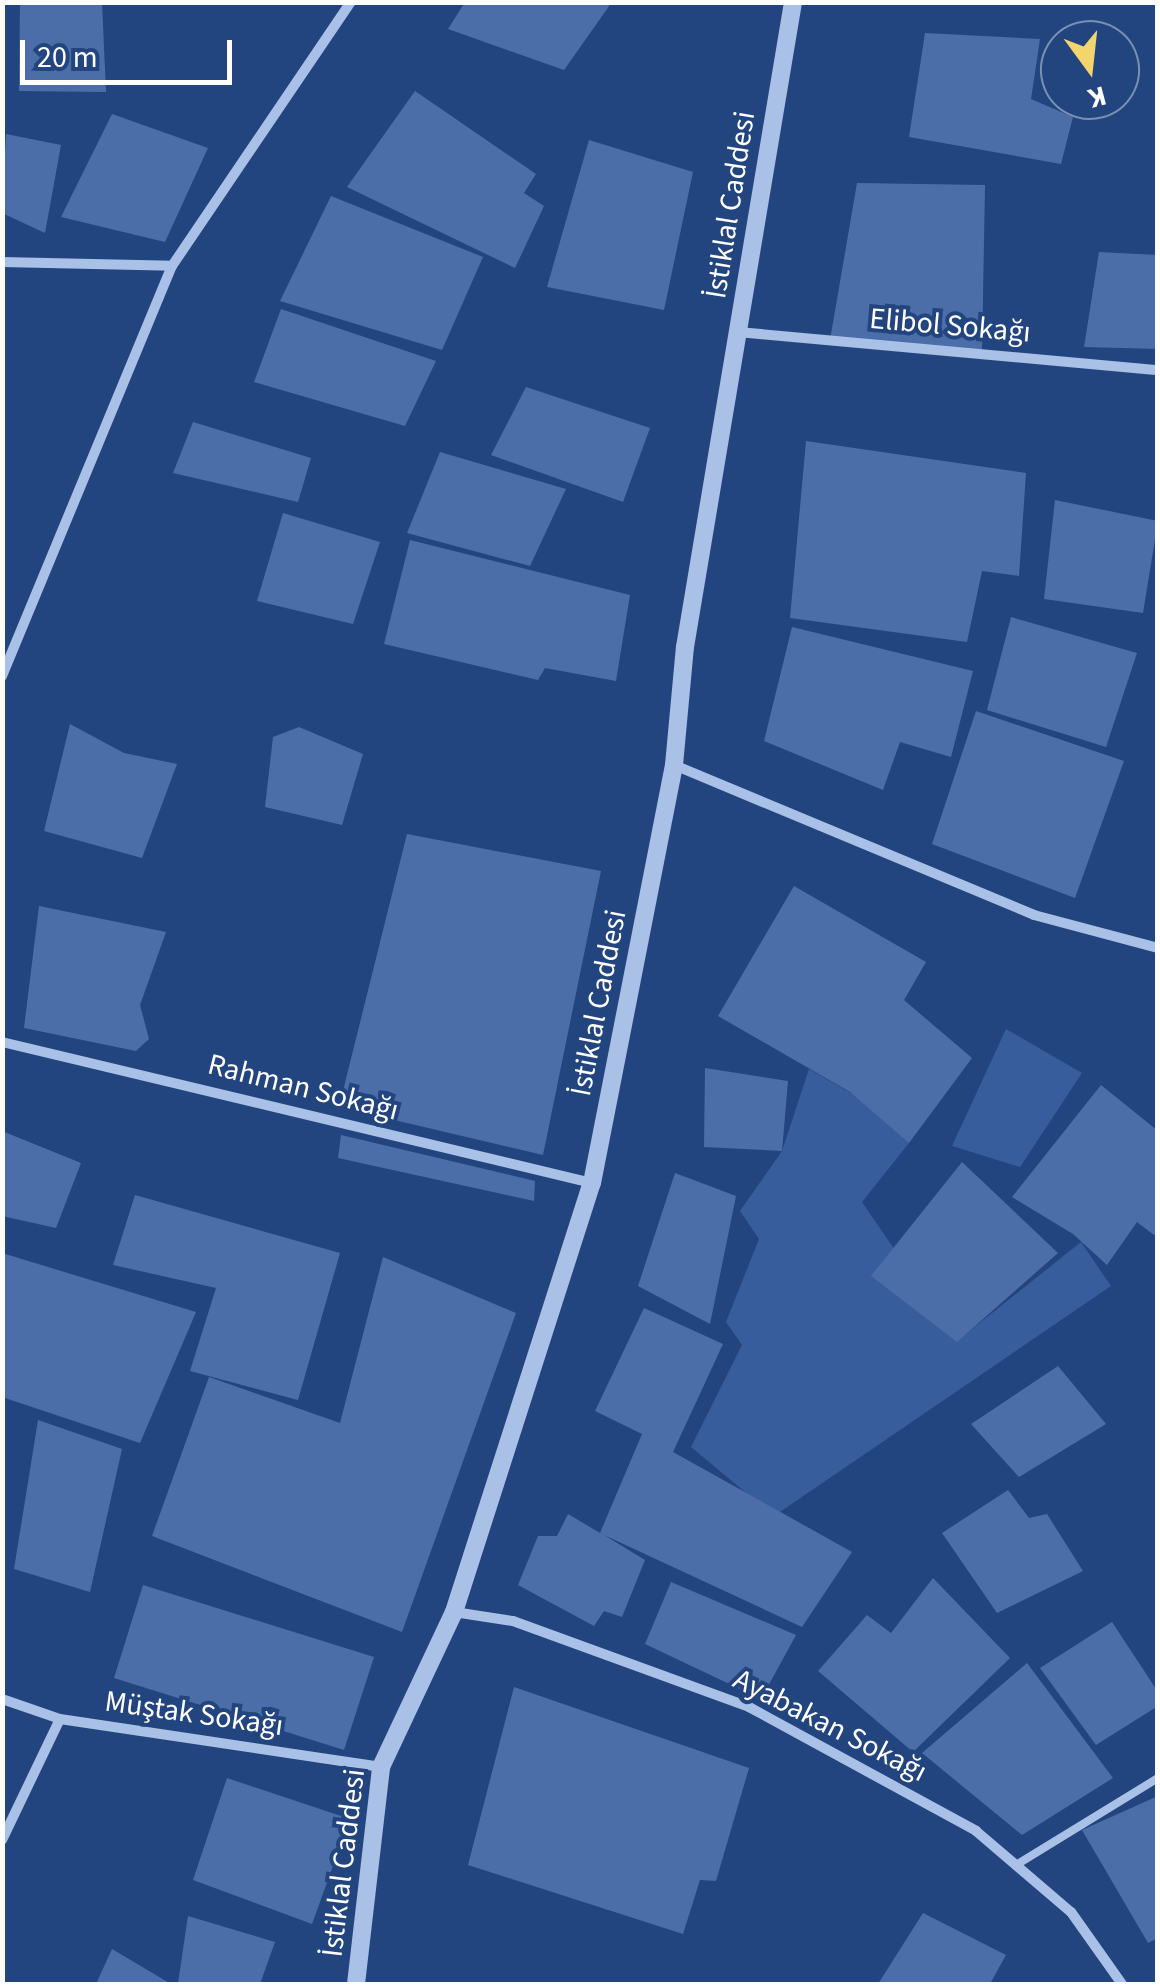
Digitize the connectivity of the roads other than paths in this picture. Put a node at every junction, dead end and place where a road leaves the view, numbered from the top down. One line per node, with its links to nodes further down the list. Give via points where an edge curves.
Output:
1 (351, 2): 4 (street)
2 (793, 2): 5 (street, İstiklal Caddesi)
3 (2, 262): 4 (street)
4 (172, 266): 7 (street)
5 (738, 332): 6 (street, Elibol Sokağı); 8 (street, İstiklal Caddesi, via 685,647)
6 (1158, 370)
7 (2, 676)
8 (674, 765): 9 (street, via 1034,915); 11 (street, İstiklal Caddesi)
9 (1158, 948)
10 (2, 1042): 11 (street, Rahman Sokağı)
11 (592, 1183): 12 (street, İstiklal Caddesi)
12 (454, 1612): 15 (street, İstiklal Caddesi); 18 (street, Ayabakan Sokağı, via 513,1621 749,1707 976,1831)
13 (2, 1699): 14 (street, Müştak Sokağı)
14 (60, 1719): 15 (street, Müştak Sokağı); 17 (street)
15 (381, 1767): 19 (street, İstiklal Caddesi, via 384,1789)
16 (1158, 1778): 18 (lane)
17 (2, 1840)
18 (1016, 1865): 20 (street, Ayabakan Sokağı, via 1071,1912)
19 (356, 1984)
20 (1122, 1984)

